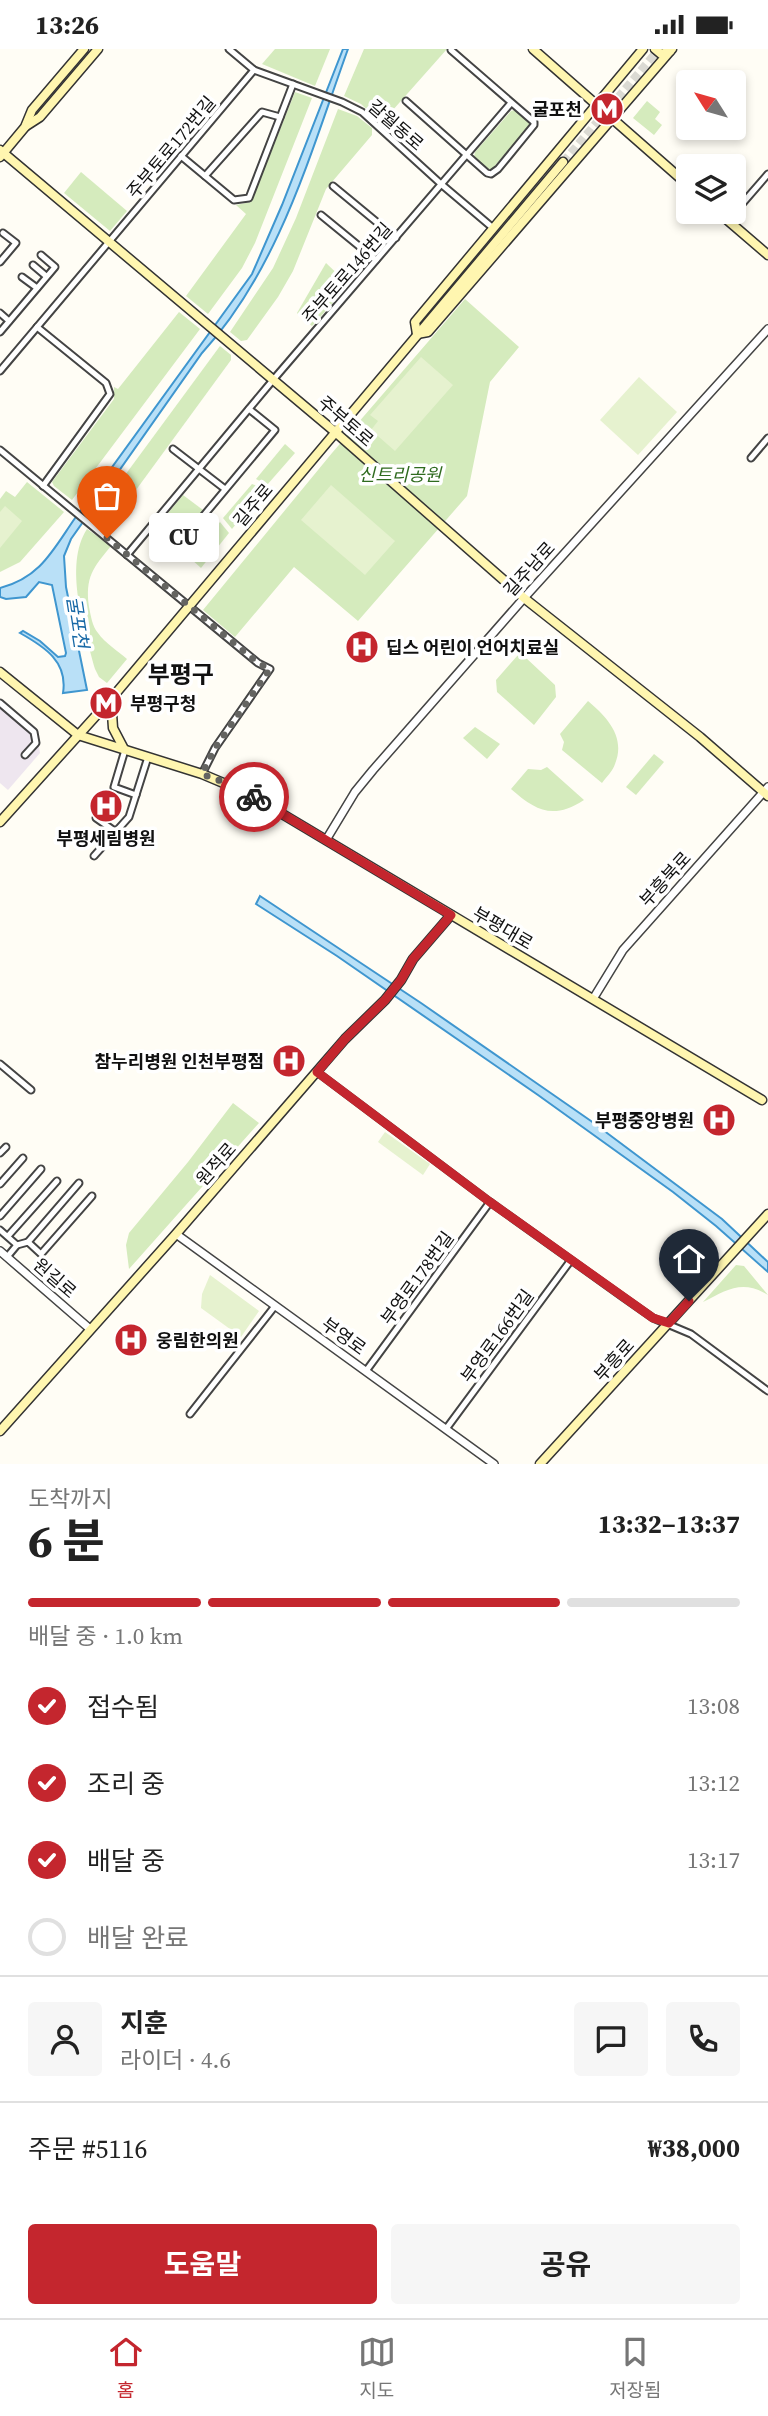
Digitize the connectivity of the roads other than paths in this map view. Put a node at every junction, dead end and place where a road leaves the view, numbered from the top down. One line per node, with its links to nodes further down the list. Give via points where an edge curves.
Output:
1 (85, 49): 16 (main road, via 32,110)
2 (98, 49): 16 (main road, via 40,117)
3 (229, 49): 9 (street, 갈월동로)
4 (533, 49): 13 (main road)
5 (643, 49): 13 (main road, 길주로)
6 (654, 49): 8 (main road, via 661,54)
7 (451, 50): 12 (street)
8 (671, 50): 15 (main road, 길주로)
9 (254, 70): 10 (street, 갈월동로); 20 (street, 주부토로172번길)
10 (293, 84): 14 (street); 26 (street, 갈월동로, via 362,112)
11 (406, 101): 19 (street)
12 (511, 103): 19 (street, 주부토로146번길); 19 (street, via 534,125 498,169 487,173)
13 (598, 105): 15 (main road); 18 (main road, 길주로)
14 (280, 117): 25 (street, via 262,112); 25 (street, via 249,198 234,199)
15 (612, 118): 22 (main road, 길주로); 23 (main road)
16 (25, 127): 17 (main road)
17 (1, 153): 34 (main road, 주부토로)
18 (558, 153): 22 (main road, via 569,152); 31 (main road, 길주로)
19 (467, 155): 26 (street, 주부토로146번길)
20 (181, 156): 25 (street); 34 (street, 주부토로172번길)
21 (563, 162): 50 (main road, 길주로)
22 (573, 164): 50 (main road, 길주로, via 428,332)
23 (676, 174)
24 (768, 174): 28 (street)
25 (205, 176)
26 (442, 184): 31 (street, 갈월동로); 33 (street, 주부토로146번길)
27 (333, 186): 33 (street)
28 (746, 199)
29 (321, 215): 39 (street)
30 (733, 224): 38 (main road)
31 (493, 228): 50 (main road, 길주로, via 415,322)
32 (3, 233): 36 (street, via 16,243)
33 (396, 237): 39 (street, 주부토로146번길)
34 (109, 241): 47 (street, 주부토로172번길); 52 (main road, 주부토로)
35 (0, 250): 36 (street)
36 (6, 255): 40 (street)
37 (41, 255): 42 (street, via 55,267)
38 (768, 255)
39 (376, 260): 52 (street, 주부토로146번길)
40 (0, 262)
41 (33, 265): 42 (street)
42 (46, 276): 44 (street)
43 (22, 277): 44 (street)
44 (37, 288): 46 (street)
45 (0, 313): 46 (street)
46 (9, 321): 49 (street)
47 (37, 327): 51 (street, 주부토로172번길); 60 (street, via 106,383 110,394)
48 (768, 328): 64 (street, 길주남로)
49 (0, 332)
50 (417, 334): 54 (main road, 길주로)
51 (0, 371)
52 (273, 380): 53 (street, 주부토로146번길); 54 (main road, 주부토로)
53 (250, 409): 59 (street, 주부토로146번길); 61 (street, via 275,430)
54 (334, 431): 64 (main road, 주부토로); 65 (main road, 길주로)
55 (768, 438): 58 (street)
56 (173, 449): 59 (street)
57 (0, 450): 60 (street)
58 (751, 457)
59 (199, 470): 61 (street); 62 (street, 주부토로146번길)
60 (43, 486): 63 (street)
61 (225, 489): 62 (street, via 175,550)
62 (149, 529): 63 (street, 주부토로146번길)
63 (127, 555): 65 (street)
64 (524, 599): 74 (main road, 주부토로); 79 (street, 길주남로, via 373,770)
65 (190, 606): 67 (main road, 길주로); 73 (street, via 270,669)
66 (0, 671): 69 (main road, 부평대로)
67 (111, 699): 69 (main road, 길주로); 70 (main road, via 113,728)
68 (0, 703): 71 (street, via 34,733 36,743)
69 (78, 735): 70 (main road, 부평대로); 77 (main road, 길주로)
70 (125, 750): 72 (main road, 부평대로); 75 (street, via 114,787)
71 (25, 755)
72 (148, 757): 73 (main road, 부평대로); 75 (street)
73 (202, 774): 79 (main road, 부평대로, via 247,793)
74 (766, 792): 82 (street, 부흥북로, via 623,950)
75 (136, 795): 78 (street, via 129,817)
76 (96, 818): 78 (street)
77 (0, 822)
78 (116, 832): 80 (street)
79 (326, 840): 81 (main road, 부평대로)
80 (94, 856)
81 (451, 915): 82 (main road, 부평대로); 84 (main road, 원적로, via 385,1000)
82 (593, 999): 86 (main road, 부평대로)
83 (0, 1064): 85 (street)
84 (317, 1072): 95 (street); 99 (main road, 원적로)
85 (31, 1090)
86 (765, 1101)
87 (6, 1147): 88 (street)
88 (0, 1153)
89 (23, 1158): 93 (street)
90 (41, 1169): 97 (street)
91 (57, 1181): 100 (street)
92 (79, 1183): 101 (street)
93 (0, 1184)
94 (92, 1196): 101 (street, via 41,1254)
95 (490, 1202): 105 (street); 109 (street, 부영로178번길)
96 (768, 1215): 107 (main road, 부흥로)
97 (0, 1216)
98 (0, 1230): 100 (street)
99 (176, 1234): 106 (street, 부영로); 108 (main road, 원적로)
100 (8, 1236): 102 (street)
101 (28, 1242): 102 (street)
102 (17, 1245): 104 (street)
103 (0, 1251): 104 (street, 원길로)
104 (7, 1257): 108 (street, 원길로)
105 (571, 1260): 107 (street, via 653,1318); 112 (street, 부영로166번길)
106 (275, 1306): 109 (street, 부영로); 111 (street)
107 (669, 1323): 110 (street); 115 (main road, 부흥로)
108 (90, 1329): 113 (main road, 원적로)
109 (366, 1371): 112 (street, 부영로)
110 (768, 1391)
111 (190, 1414)
112 (446, 1429): 114 (street, 부영로)
113 (0, 1430)
114 (494, 1464)
115 (540, 1464)

